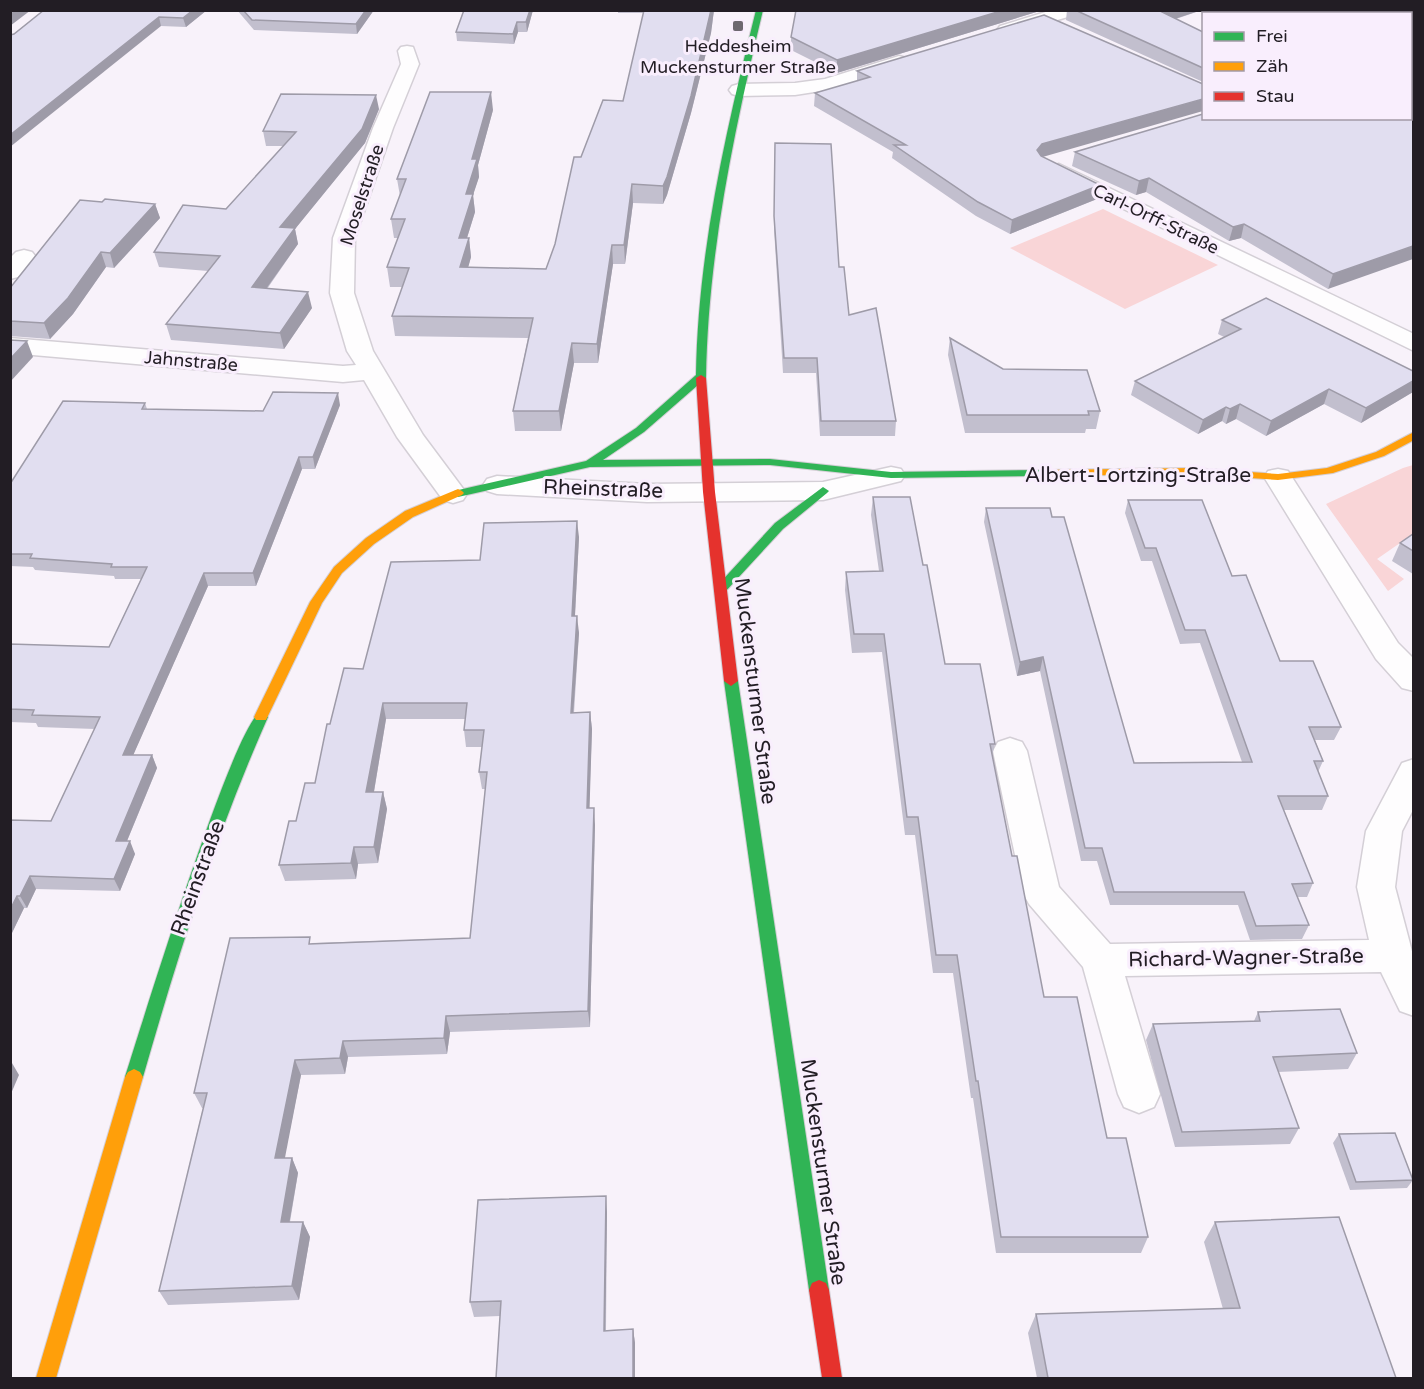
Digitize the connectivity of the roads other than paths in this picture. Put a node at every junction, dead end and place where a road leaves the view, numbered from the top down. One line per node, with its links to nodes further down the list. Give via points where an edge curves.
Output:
1 (760, 10): 8 (main road, Muckensturmer Straße)
2 (1072, 10): 3 (street)
3 (1044, 19): 4 (street); 5 (street)
4 (1064, 28)
5 (987, 36)
6 (407, 51): 12 (street, Moselstraße, via 410,64 344,238 342,293 360,351)
7 (918, 57): 8 (street, via 827,84)
8 (739, 90): 13 (main road, Muckensturmer Straße, via 704,284)
9 (1069, 158): 10 (street, Carl-Orff-Straße, via 1047,164)
10 (1413, 344)
11 (10, 345): 12 (street, Jahnstraße, via 343,374)
12 (372, 372): 22 (street, Moselstraße, via 411,437)
13 (701, 376): 15 (main road, Muckensturmer Straße); 16 (main road, via 640,430)
14 (1413, 435): 18 (main road, Albert-Lortzing-Straße, via 1380,454 1329,471)
15 (706, 463): 16 (main road, Rheinstraße); 17 (main road, Albert-Lortzing-Straße, via 770,462); 21 (main road, Muckensturmer Straße)
16 (590, 464): 19 (main road, Rheinstraße)
17 (891, 475): 18 (main road, Albert-Lortzing-Straße, via 1193,471); 20 (street, Albert-Lortzing-Straße)
18 (1278, 477): 24 (street, via 1387,651)
19 (497, 485): 21 (street, Rheinstraße); 22 (main road, Rheinstraße)
20 (823, 491): 21 (street, Albert-Lortzing-Straße); 23 (main road, via 778,526)
21 (709, 492): 23 (main road, Muckensturmer Straße)
22 (453, 494): 31 (main road, Rheinstraße, via 409,514 338,570 316,602 246,750 180,924)
23 (721, 589): 32 (main road, Muckensturmer Straße, via 736,720)
24 (1413, 680)
25 (1010, 751): 28 (street, Richard-Wagner-Straße, via 1041,893)
26 (1413, 772): 27 (street, Richard-Wagner-Straße, via 1384,831 1377,887)
27 (1392, 957): 28 (street, Richard-Wagner-Straße); 29 (street, Richard-Wagner-Straße)
28 (1101, 960): 30 (street, Richard-Wagner-Straße)
29 (1413, 999)
30 (1139, 1094)
31 (46, 1378)
32 (832, 1378)

